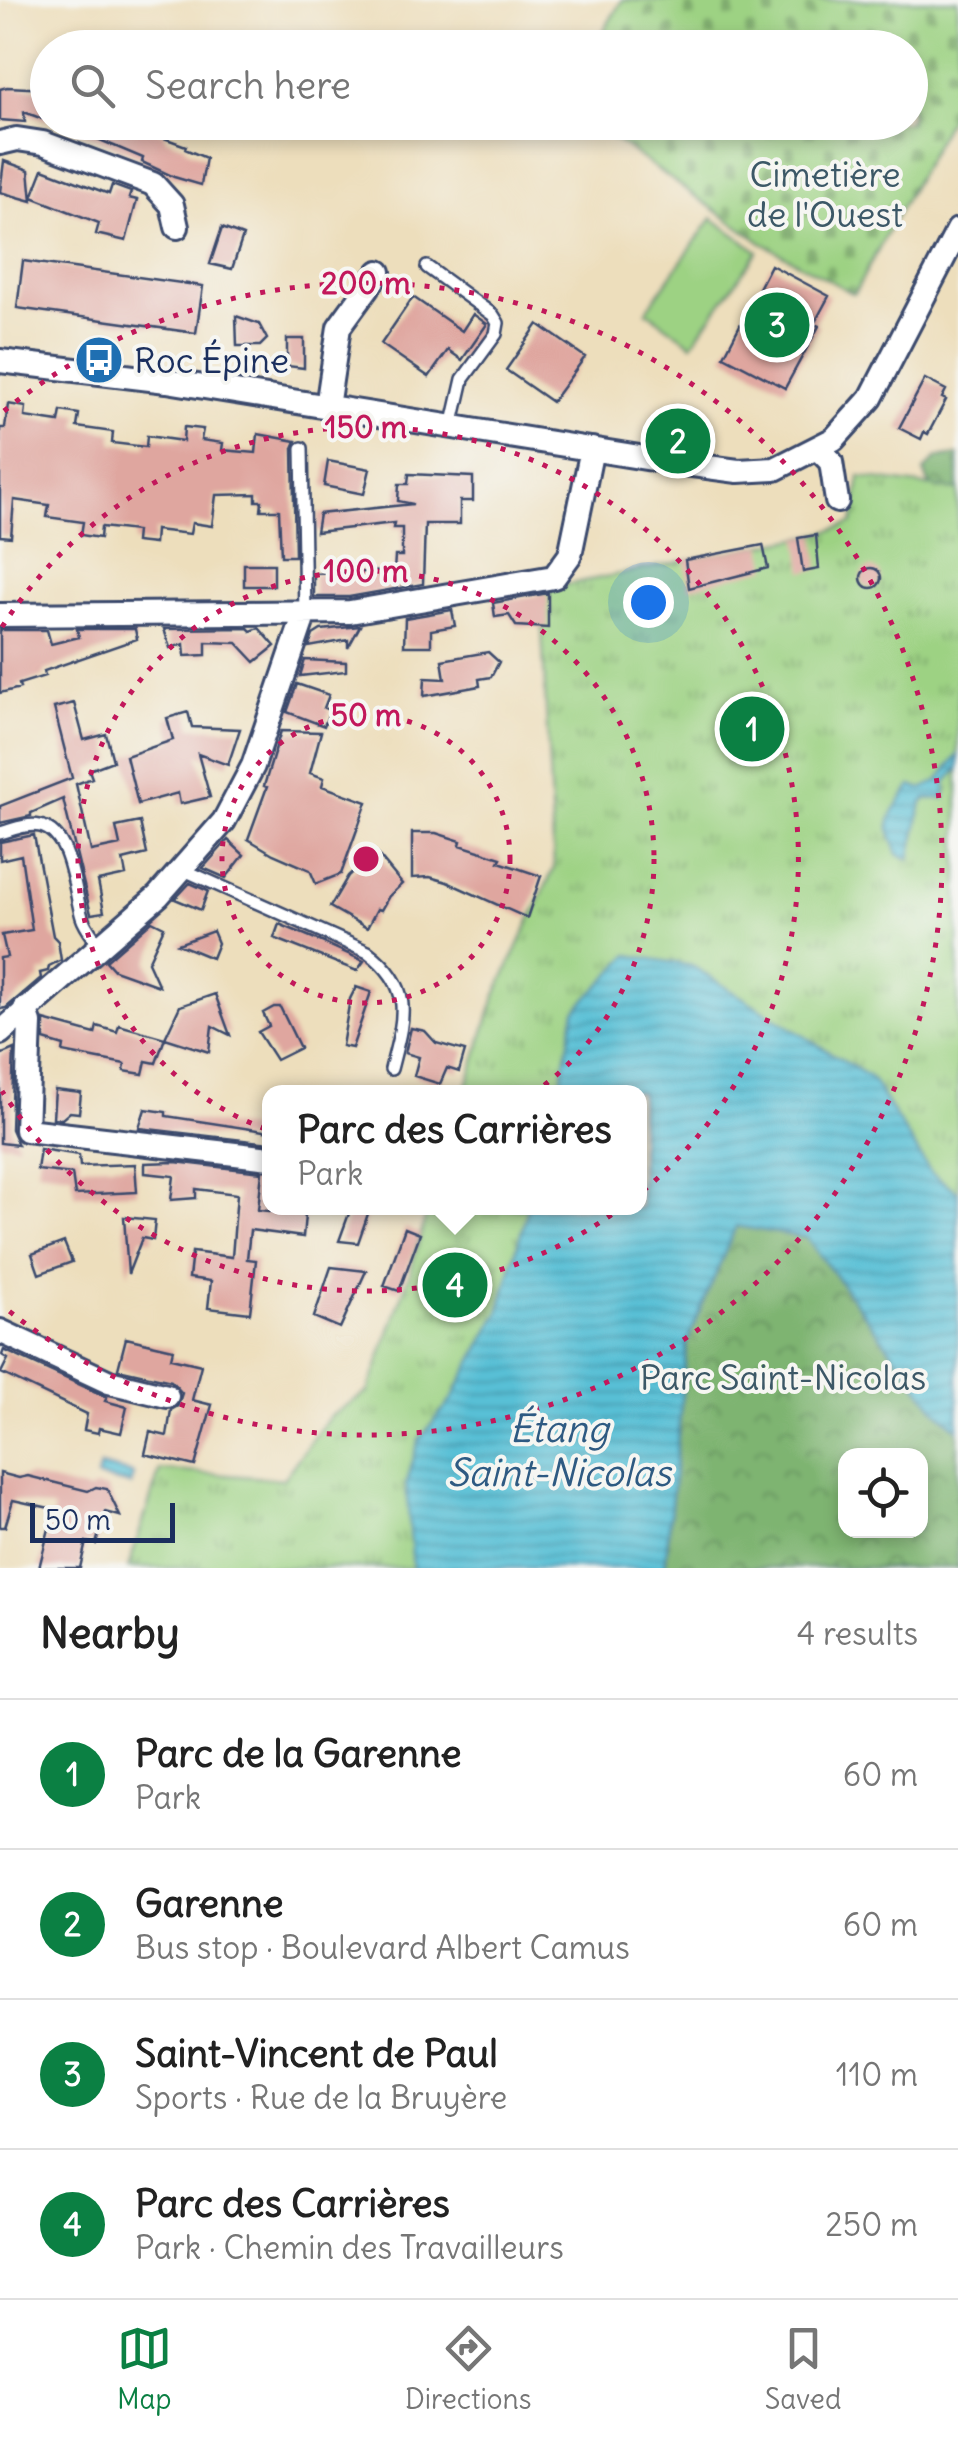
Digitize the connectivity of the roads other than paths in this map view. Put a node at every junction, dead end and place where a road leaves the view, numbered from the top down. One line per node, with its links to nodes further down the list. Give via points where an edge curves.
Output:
1 (0, 143): 2 (street, via 43,143 152,184 172,205)
2 (177, 227)
3 (958, 230): 9 (street, via 871,398)
4 (427, 267): 8 (lane, via 498,323 463,379)
5 (379, 272): 7 (street, via 339,327)
6 (0, 362): 7 (street)
7 (327, 407): 8 (street)
8 (452, 427): 11 (street)
9 (827, 445): 11 (street, via 776,469 738,471); 12 (street)
10 (302, 448): 13 (lane)
11 (592, 449): 13 (street, via 570,555 554,577 370,609)
12 (837, 502)
13 (302, 613): 14 (street); 16 (street, via 253,766 224,821)
14 (0, 615)
15 (0, 833): 17 (lane, via 33,825 56,836 82,920)
16 (184, 870): 17 (street); 20 (lane, via 368,952 391,970 401,994 401,1028)
17 (99, 944): 18 (street)
18 (26, 1008): 19 (street); 21 (street, via 26,1130)
19 (0, 1033)
20 (390, 1069)
21 (262, 1157)
22 (0, 1331): 23 (street, via 109,1382)
23 (167, 1396)

